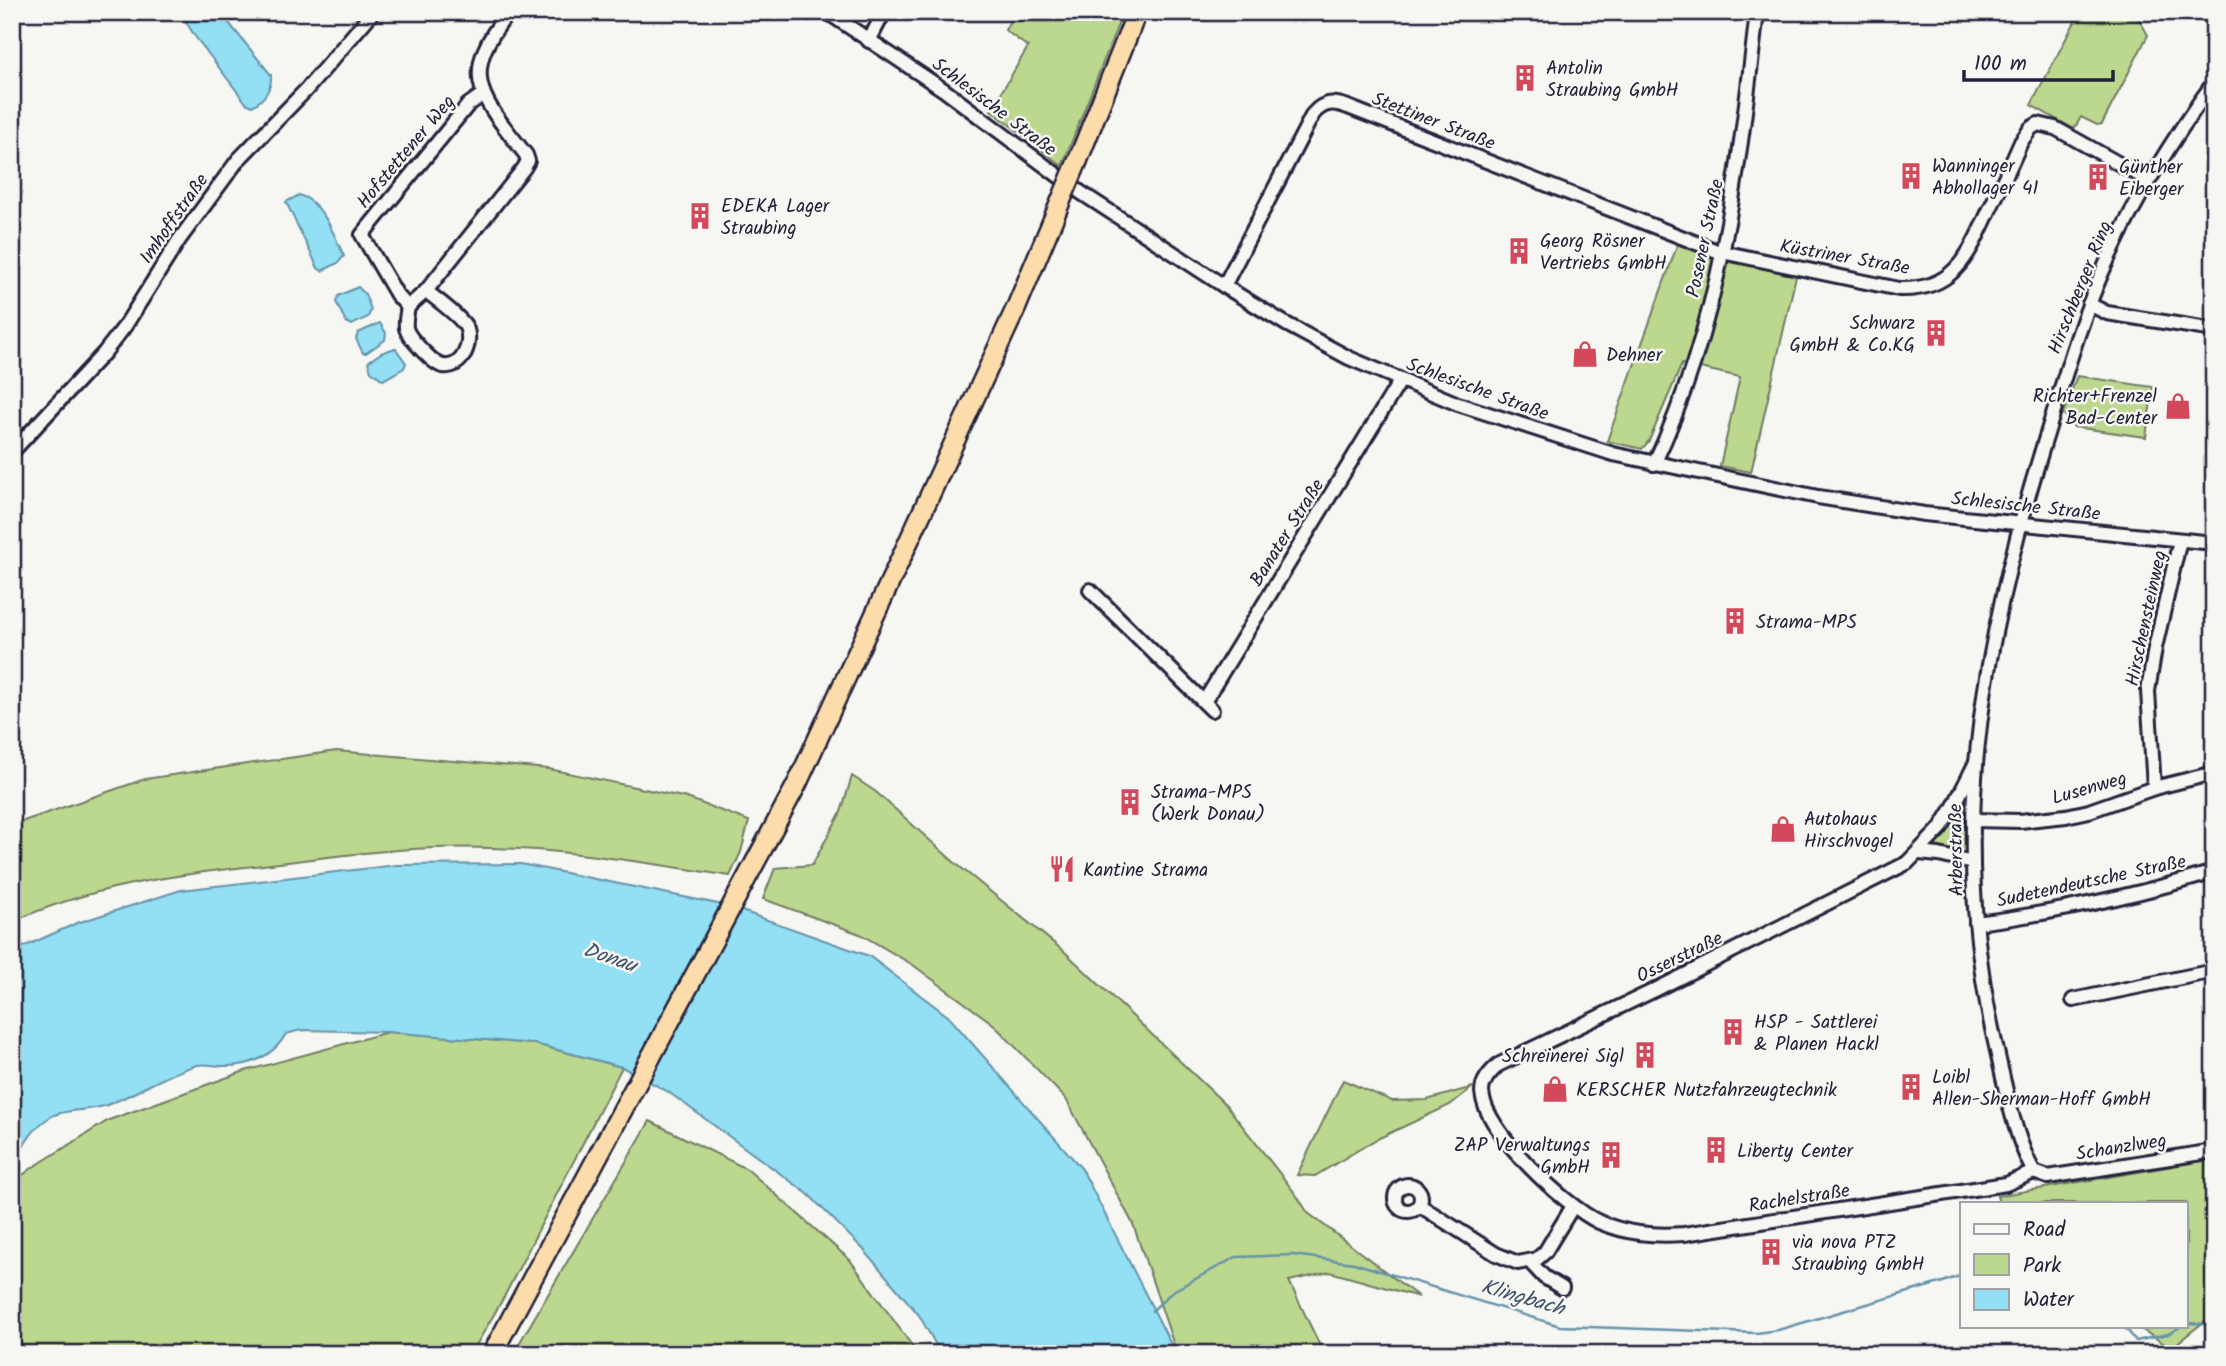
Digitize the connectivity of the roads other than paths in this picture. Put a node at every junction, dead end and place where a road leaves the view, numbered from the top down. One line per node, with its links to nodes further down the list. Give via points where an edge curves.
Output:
1 (373, 12): 18 (street, Imhoffstraße, via 238,160 178,240 104,354)
2 (509, 12): 9 (street, Hofstettener Weg, via 486,43)
3 (827, 12): 7 (street, Schlesische Straße)
4 (884, 12): 7 (street)
5 (1137, 12): 41 (highway, bridge, via 1004,333 832,710 774,828)
6 (1757, 12): 11 (street, Posener Straße, via 1738,176)
7 (869, 41): 12 (street, Schlesische Straße, via 944,90 1080,192)
8 (2214, 82): 10 (street, Hirschberger Ring)
9 (482, 95): 13 (street, Hofstettener Weg, via 528,161); 15 (street, Hofstettener Weg, via 468,105 362,234)
10 (2148, 180): 11 (street, Küstriner Straße, via 2055,128 2038,124 2021,142 1967,257 1937,282 1899,289); 14 (street, Hirschberger Ring)
11 (1724, 252): 12 (street, Stettiner Straße, via 1330,103 1313,114); 19 (street, Posener Straße, via 1694,362)
12 (1224, 286): 17 (street, Schlesische Straße, via 1320,343)
13 (426, 291): 15 (street, Hofstettener Weg); 15 (street, Hofstettener Weg, via 465,324 469,342 454,364 436,363 410,337)
14 (2090, 304): 16 (street, via 2107,313); 20 (street, Hirschberger Ring)
15 (408, 306)
16 (2214, 330)
17 (1400, 381): 19 (street, Schlesische Straße, via 1508,421); 23 (street, Banater Straße, via 1208,706)
18 (12, 452)
19 (1654, 464): 20 (street, Schlesische Straße, via 1847,502)
20 (2020, 525): 21 (street, Schlesische Straße); 24 (street, Arberstraße, via 1991,643)
21 (2180, 540): 22 (street, Schlesische Straße); 26 (street, Hirschensteinweg, via 2148,691)
22 (2214, 543)
23 (1090, 590)
24 (1975, 764): 27 (street, Arberstraße); 28 (street, Osserstraße, via 1947,818)
25 (2214, 774): 26 (street, Lusenweg)
26 (2154, 788): 27 (street, Lusenweg, via 2066,816)
27 (1973, 820): 29 (street, Arberstraße)
28 (1919, 853): 29 (street); 34 (street, Osserstraße, via 1893,872 1499,1065 1484,1083)
29 (1973, 863): 31 (street, Arberstraße)
30 (2214, 872): 31 (street, Sudetendeutsche Straße, via 2054,912)
31 (1976, 923): 36 (street, Arberstraße, via 1993,1036)
32 (2214, 971): 33 (street)
33 (2073, 1000)
34 (1487, 1109): 38 (street, Rachelstraße, via 1529,1166)
35 (2214, 1151): 36 (street, Schanzlweg, via 2048,1177)
36 (2034, 1172): 38 (street, Rachelstraße, via 2006,1184 1684,1234 1618,1229)
37 (1419, 1205): 39 (street, via 1508,1260)
38 (1573, 1206): 39 (street, via 1552,1242)
39 (1530, 1262): 40 (street)
40 (1562, 1288)
41 (492, 1354)

